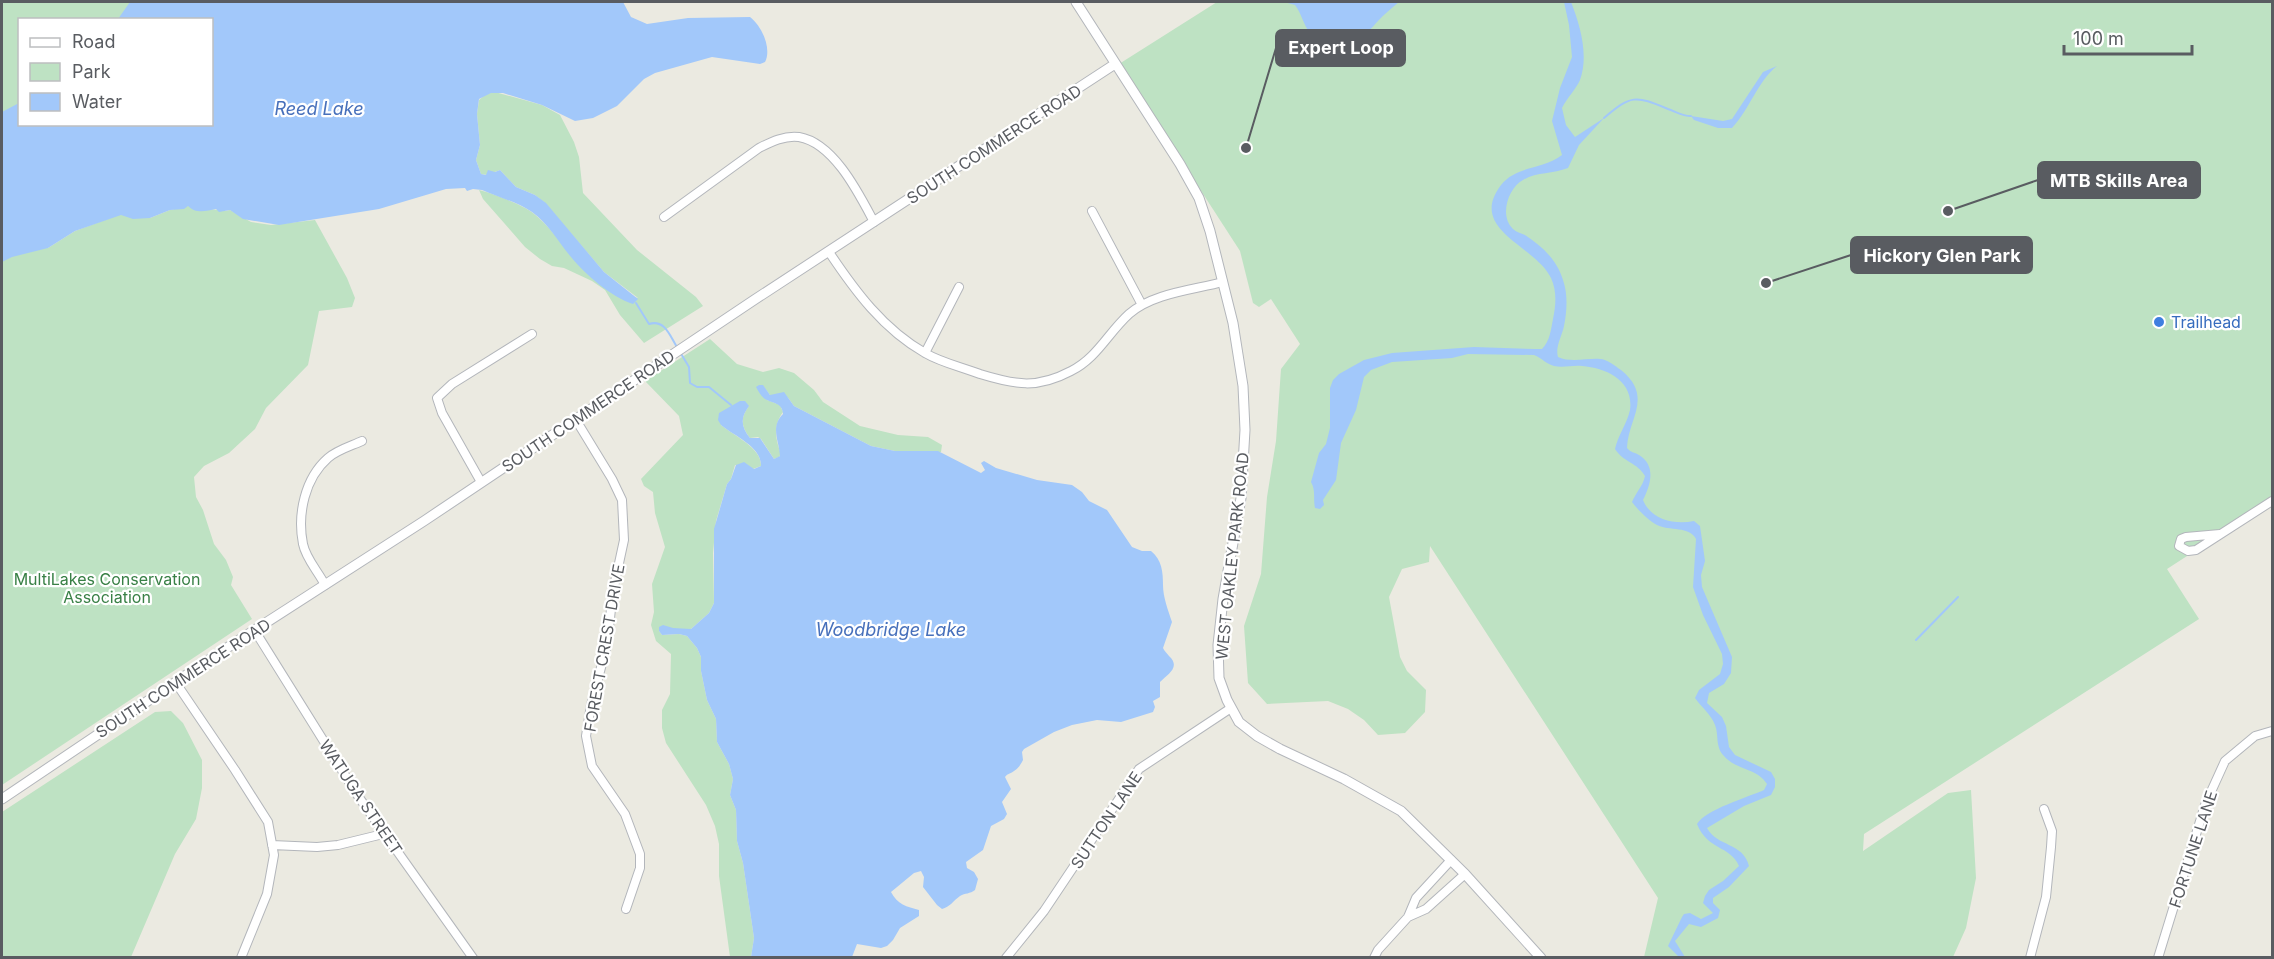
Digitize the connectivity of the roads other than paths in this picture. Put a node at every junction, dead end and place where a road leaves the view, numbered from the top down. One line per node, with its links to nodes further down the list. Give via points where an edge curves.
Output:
1 (1076, 2): 2 (street)
2 (1115, 64): 5 (street, SOUTH COMMERCE ROAD); 7 (street, WEST OAKLEY PARK ROAD, via 1199,198)
3 (1092, 211): 9 (street)
4 (664, 217): 5 (street, via 759,148 776,139 797,137 811,141 831,156)
5 (874, 222): 6 (street, SOUTH COMMERCE ROAD)
6 (829, 252): 11 (street, via 874,313); 12 (street, SOUTH COMMERCE ROAD)
7 (1223, 282): 9 (street); 20 (street, WEST OAKLEY PARK ROAD, via 1243,386 1245,430 1241,498 1218,645 1220,678)
8 (959, 287): 11 (street)
9 (1142, 304): 11 (street, via 1127,315 1087,362 1040,384 1003,382)
10 (532, 334): 14 (street, via 452,384 437,398)
11 (925, 353)
12 (576, 420): 14 (street, SOUTH COMMERCE ROAD); 28 (street, FOREST CREST DRIVE, via 622,500 624,540 607,645 586,736 592,766 625,814 640,854 640,868)
13 (362, 441): 17 (street, via 329,457 314,474 304,495 303,544)
14 (481, 482): 17 (street, SOUTH COMMERCE ROAD)
15 (2272, 501): 16 (street)
16 (2220, 534)
17 (324, 585): 18 (street, SOUTH COMMERCE ROAD)
18 (255, 632): 19 (street, SOUTH COMMERCE ROAD); 24 (street, WATUGA STREET)
19 (176, 683): 22 (street, SOUTH COMMERCE ROAD); 25 (street, via 267,822)
20 (1231, 708): 26 (street, WEST OAKLEY PARK ROAD, via 1239,722 1257,736 1388,802); 32 (street, SUTTON LANE, via 1139,769 1044,910)
21 (2272, 731): 36 (street, FORTUNE LANE, via 2255,736 2225,761 2205,805)
22 (2, 799)
23 (2044, 809): 35 (street, via 2052,831 2051,847 2046,897)
24 (383, 834): 25 (street, via 338,846); 31 (street, WATUGA STREET)
25 (272, 845): 30 (street, via 274,855 267,894)
26 (1451, 860): 27 (street, WEST OAKLEY PARK ROAD); 29 (street, via 1416,898)
27 (1465, 874): 29 (street, via 1426,909); 34 (street, WEST OAKLEY PARK ROAD)
28 (626, 909)
29 (1408, 918): 33 (street)
30 (241, 957)
31 (473, 957)
32 (1006, 957)
33 (1374, 957)
34 (1541, 957)
35 (2030, 957)
36 (2158, 957)

